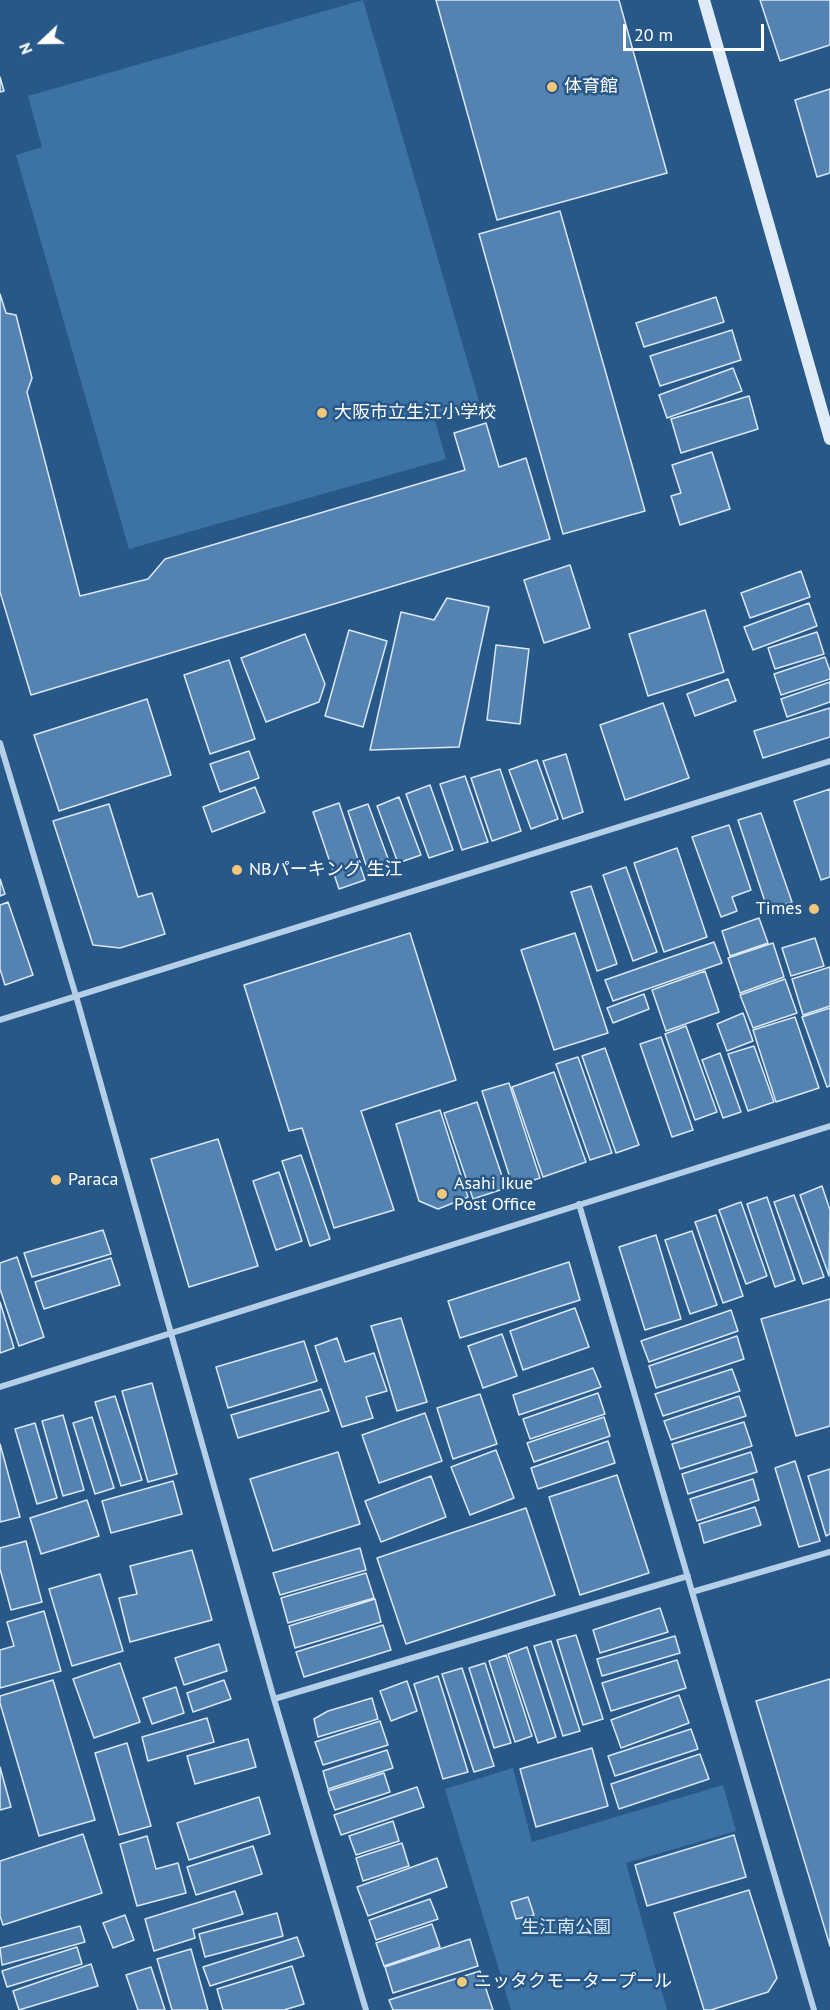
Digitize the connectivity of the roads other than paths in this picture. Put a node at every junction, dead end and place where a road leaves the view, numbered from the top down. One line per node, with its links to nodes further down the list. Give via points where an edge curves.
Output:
1 (704, 0): 2 (street)
2 (830, 439)
3 (0, 743): 5 (street)
4 (830, 761): 5 (street)
5 (76, 996): 6 (street); 9 (street)
6 (0, 1020)
7 (830, 1126): 8 (street)
8 (579, 1204): 9 (street); 12 (street)
9 (171, 1334): 10 (street); 14 (street)
10 (0, 1387)
11 (830, 1552): 13 (street)
12 (688, 1576): 13 (street); 14 (street)
13 (692, 1592): 16 (street)
14 (274, 1699): 15 (street)
15 (366, 2010)
16 (814, 2010)

